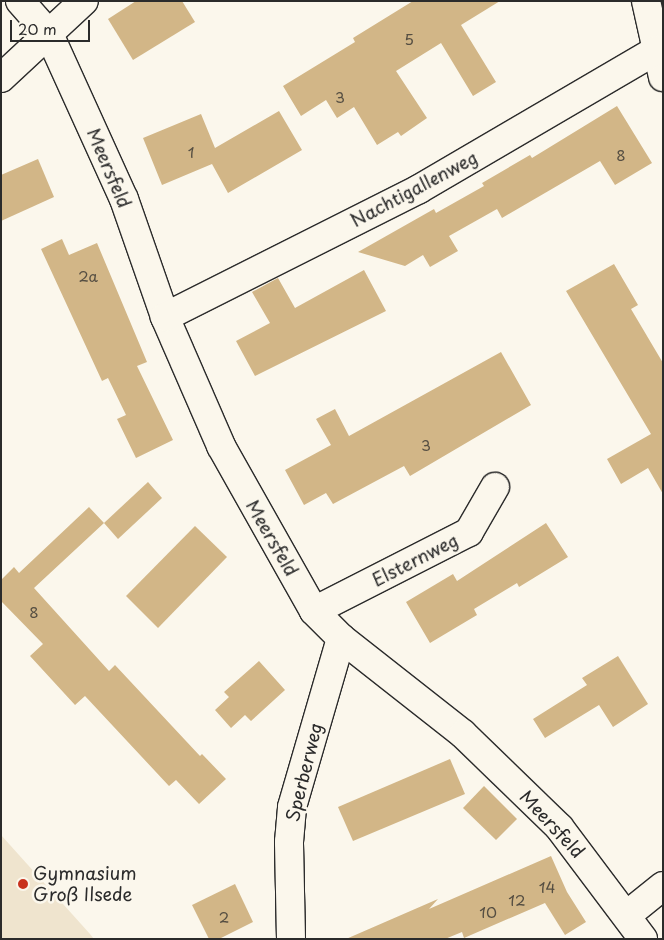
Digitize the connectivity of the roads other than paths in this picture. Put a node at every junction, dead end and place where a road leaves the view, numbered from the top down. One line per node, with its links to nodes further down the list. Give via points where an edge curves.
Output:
1 (20, 1): 4 (street, Meersfeld)
2 (84, 1): 4 (street)
3 (646, 1): 5 (street)
4 (49, 34): 7 (street); 8 (street, Meersfeld, via 124,199)
5 (657, 50): 6 (street); 8 (street, Nachtigallenweg, via 419,189)
6 (663, 77)
7 (1, 78)
8 (165, 317): 10 (street, Meersfeld, via 236,477)
9 (495, 487): 10 (street, Elsternweg, via 469,532)
10 (314, 611): 11 (street, Meersfeld)
11 (341, 638): 13 (street, Meersfeld, via 463,734 559,827); 14 (street, Sperberweg, via 292,807 289,842)
12 (663, 886): 13 (street)
13 (627, 915): 15 (street, Meersfeld)
14 (291, 939)
15 (643, 939)

